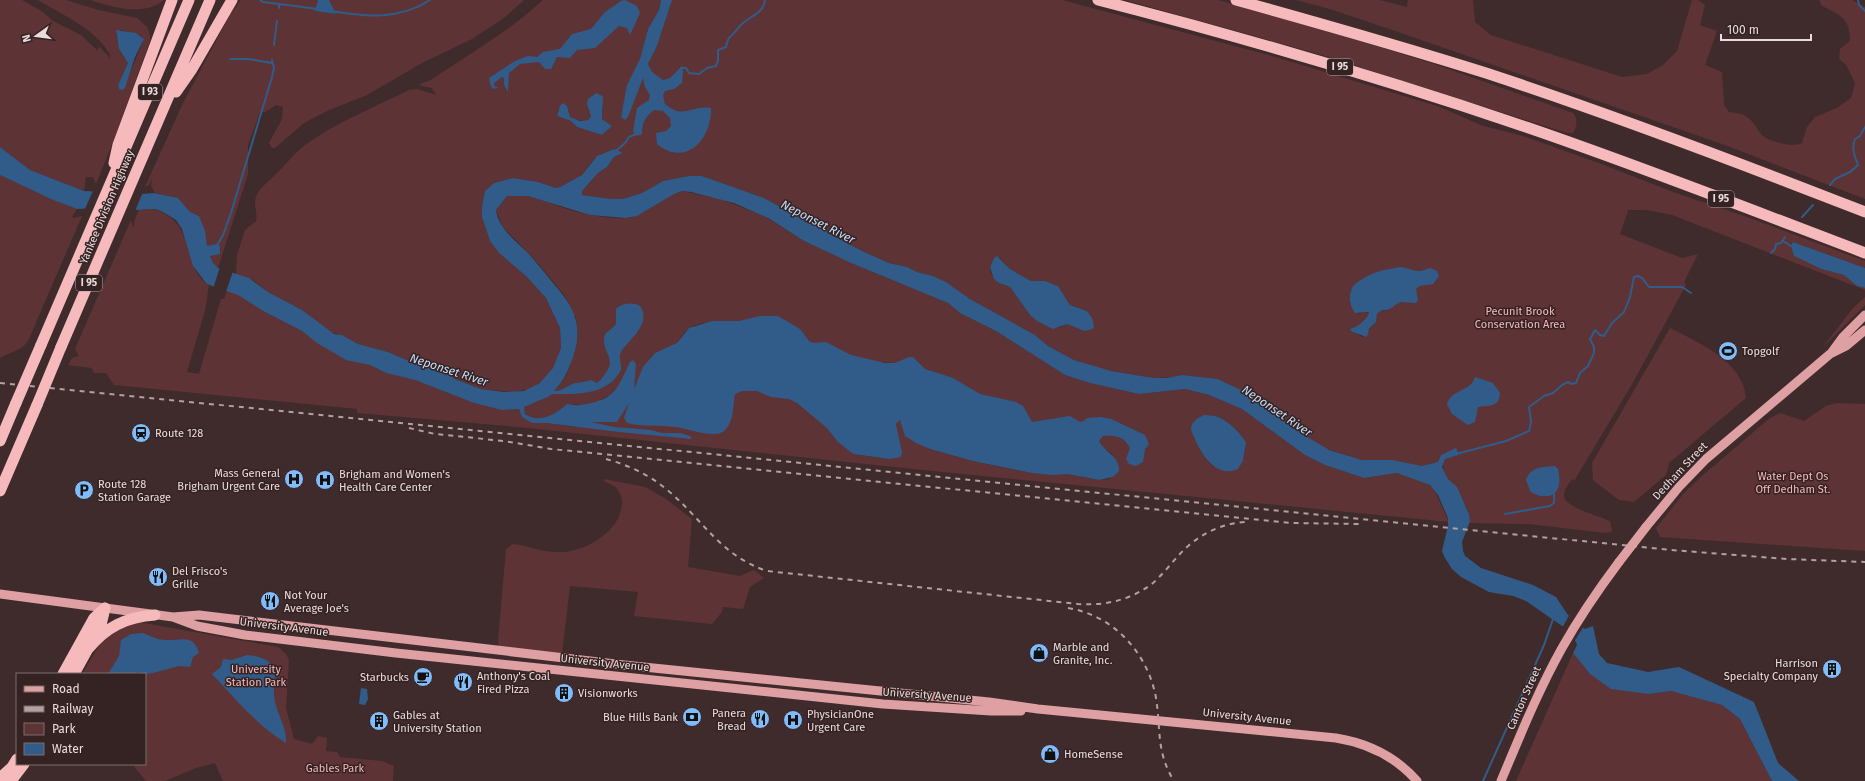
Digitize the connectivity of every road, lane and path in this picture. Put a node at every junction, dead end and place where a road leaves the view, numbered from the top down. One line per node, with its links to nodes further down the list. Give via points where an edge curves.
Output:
1 (172, 0): 8 (highway, I 95, via 118,145)
2 (189, 0): 8 (highway, Yankee Division Highway / I 93)
3 (210, 0): 7 (highway, Yankee Division Highway / I 93)
4 (232, 0): 7 (highway, I 95, via 192,69)
5 (1098, 0): 10 (highway, I 95, via 1291,53 1485,113 1578,145)
6 (1236, 0): 9 (highway, via 1486,73)
7 (162, 113): 15 (highway, Yankee Division Highway / I 95, bridge)
8 (110, 185): 14 (highway, Yankee Division Highway / I 95, bridge)
9 (1865, 212)
10 (1865, 253)
11 (1865, 315): 13 (main road, Dedham Street)
12 (1865, 330): 13 (main road, Dedham Street, via 1846,346)
13 (1830, 354): 20 (main road, Dedham Street, bridge, via 1706,459 1675,491 1619,562)
14 (0, 441)
15 (0, 490)
16 (0, 594): 17 (main road, University Avenue)
17 (104, 608): 18 (main road, University Avenue); 21 (highway, via 101,625); 22 (highway, via 94,618)
18 (155, 615): 19 (main road, University Avenue); 21 (highway, via 117,623 105,631)
19 (173, 617): 24 (main road, University Avenue, via 199,615 506,652); 24 (main road, University Avenue, via 204,627 288,640 746,691 914,707 1001,711)
20 (1574, 628): 30 (main road, Canton Street, via 1539,694)
21 (88, 649): 23 (highway)
22 (64, 673)
23 (75, 673)
24 (1038, 709): 29 (main road, University Avenue, via 1349,740 1384,754)
25 (16, 760): 27 (highway)
26 (23, 765): 28 (highway)
27 (0, 778)
28 (11, 781)
29 (1417, 781)
30 (1501, 781)

